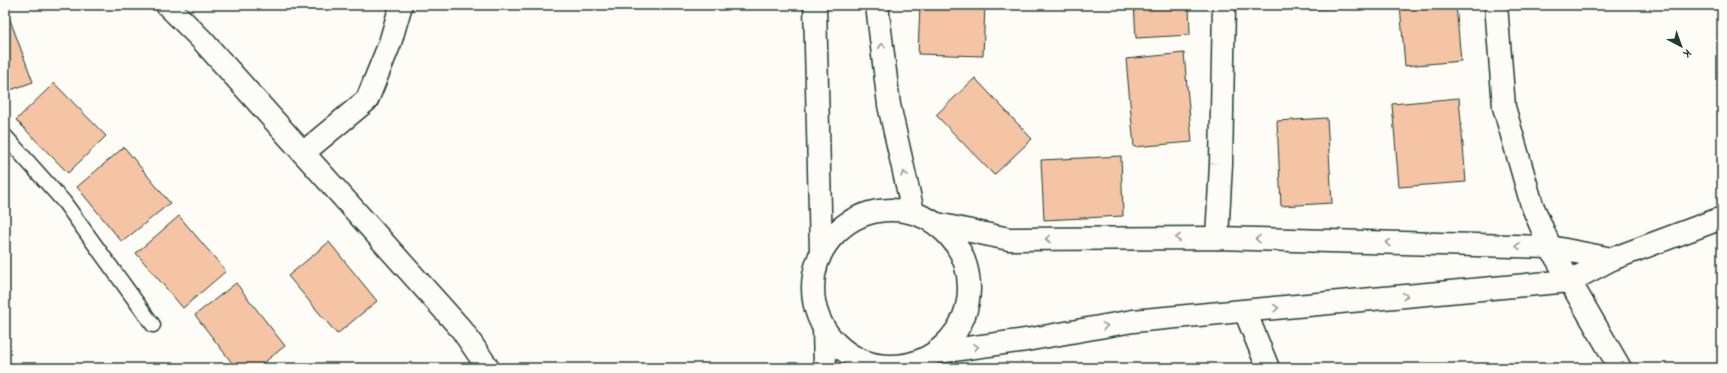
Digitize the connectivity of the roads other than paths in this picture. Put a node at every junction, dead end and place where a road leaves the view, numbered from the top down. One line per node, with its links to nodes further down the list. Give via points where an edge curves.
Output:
1 (167, 5): 8 (street)
2 (401, 5): 8 (street, via 390,43 367,100)
3 (814, 5): 14 (street)
4 (877, 5): 9 (street, one-way to 4, via 888,105)
5 (1224, 5): 12 (street)
6 (1496, 5): 13 (street, via 1504,107 1532,205)
7 (5, 136): 18 (lane, via 64,202)
8 (304, 153): 22 (street, via 462,330)
9 (913, 212): 11 (street); 14 (street, via 886,209 860,216 838,231)
10 (1722, 218): 15 (street)
11 (937, 224): 12 (street, one-way to 11, via 1010,239); 20 (street, via 955,241 966,263 970,287 966,312 955,334)
12 (1217, 238): 13 (street, one-way to 12)
13 (1550, 247): 15 (street); 16 (street)
14 (821, 252): 19 (street, via 813,278 814,304)
15 (1612, 259): 16 (street)
16 (1570, 281): 17 (street, one-way to 16); 25 (street)
17 (1245, 311): 20 (street, one-way to 17, via 1133,321); 24 (street)
18 (153, 325)
19 (824, 329): 21 (street, via 841,350 864,363 891,367); 23 (street)
20 (938, 352): 21 (street)
21 (914, 366)
22 (488, 368)
23 (826, 368)
24 (1268, 368)
25 (1620, 368)

